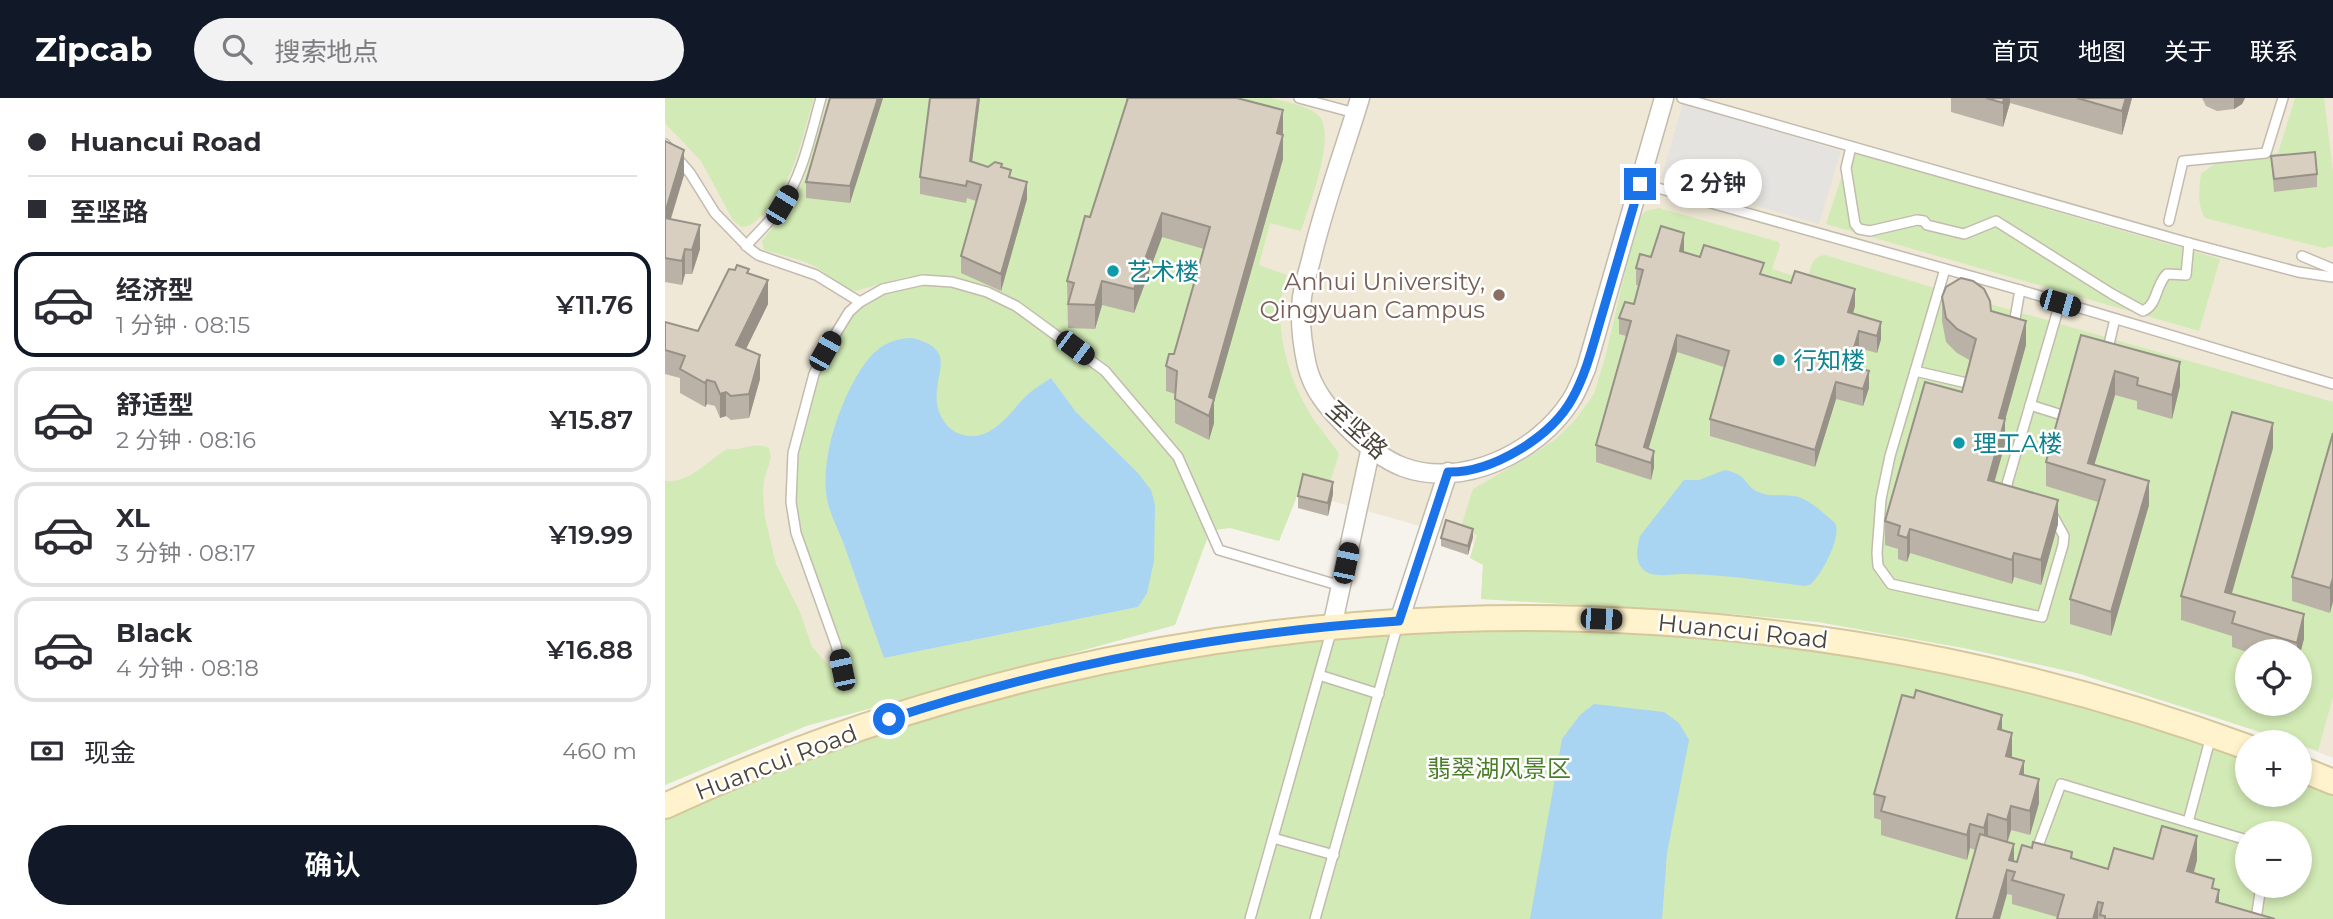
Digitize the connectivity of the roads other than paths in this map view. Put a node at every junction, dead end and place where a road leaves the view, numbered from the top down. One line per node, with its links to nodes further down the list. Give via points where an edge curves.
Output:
1 (821, 98): 12 (lane, via 790,192)
2 (1299, 98): 6 (lane)
3 (1664, 98): 9 (street, 至坚路)
4 (1682, 98): 8 (lane)
5 (2283, 98): 10 (lane, via 2266,153 2183,161)
6 (1357, 105): 28 (street, 至坚路, via 1315,241 1302,296 1301,332 1316,391)
7 (665, 144): 12 (lane, via 715,213)
8 (1851, 147): 11 (lane); 11 (lane, via 1846,168 1859,229 1917,220 1964,233 1996,221 2143,311 2152,305 2167,274 2186,275)
9 (1640, 184): 14 (lane); 29 (street, 至坚路, via 1586,369 1571,401 1526,445 1483,466)
10 (2169, 221)
11 (2189, 243): 16 (lane)
12 (746, 246): 18 (lane, via 758,255 817,275)
13 (2302, 256): 15 (lane)
14 (1945, 269): 17 (lane); 23 (lane)
15 (2333, 269)
16 (2333, 277)
17 (2020, 290): 19 (lane); 21 (lane)
18 (860, 302): 32 (lane, via 883,289 923,280 971,286 1016,306 1105,371 1166,442 1178,457 1219,550); 35 (lane, via 837,329 814,374 791,475 796,533)
19 (2060, 303): 20 (lane); 26 (lane)
20 (2115, 319): 22 (lane); 25 (lane)
21 (2011, 341)
22 (2103, 365)
23 (1915, 371): 24 (lane); 31 (lane, via 1881,499 1878,566 1891,584 2042,617 2064,536)
24 (1971, 384)
25 (2333, 384)
26 (2030, 405): 27 (lane); 30 (lane, via 2007,484 2009,498)
27 (2065, 416)
28 (1371, 447): 29 (street, 至坚路, via 1402,466); 32 (street)
29 (1448, 472): 33 (street)
30 (2021, 501)
31 (2046, 510)
32 (1341, 586): 34 (street)
33 (1399, 621): 34 (street, Huancui Road); 37 (lane); 38 (street, Huancui Road, via 1558,618 1675,622 1796,635 2031,680)
34 (1332, 626): 36 (lane); 42 (street, Huancui Road, via 1169,649 999,686 846,733)
35 (842, 670)
36 (1319, 675): 37 (lane); 45 (lane)
37 (1379, 694): 47 (lane)
38 (2211, 734): 39 (street, Huancui Road); 43 (lane)
39 (2235, 743)
40 (2312, 773): 41 (street)
41 (2333, 782)
42 (665, 806)
43 (2188, 822): 44 (lane); 46 (lane, via 2061,784)
44 (2235, 836)
45 (1273, 838): 47 (lane); 49 (lane)
46 (2038, 846)
47 (1334, 855): 50 (lane)
48 (2259, 898): 51 (lane)
49 (1250, 919)
50 (1315, 919)
51 (2256, 919)

